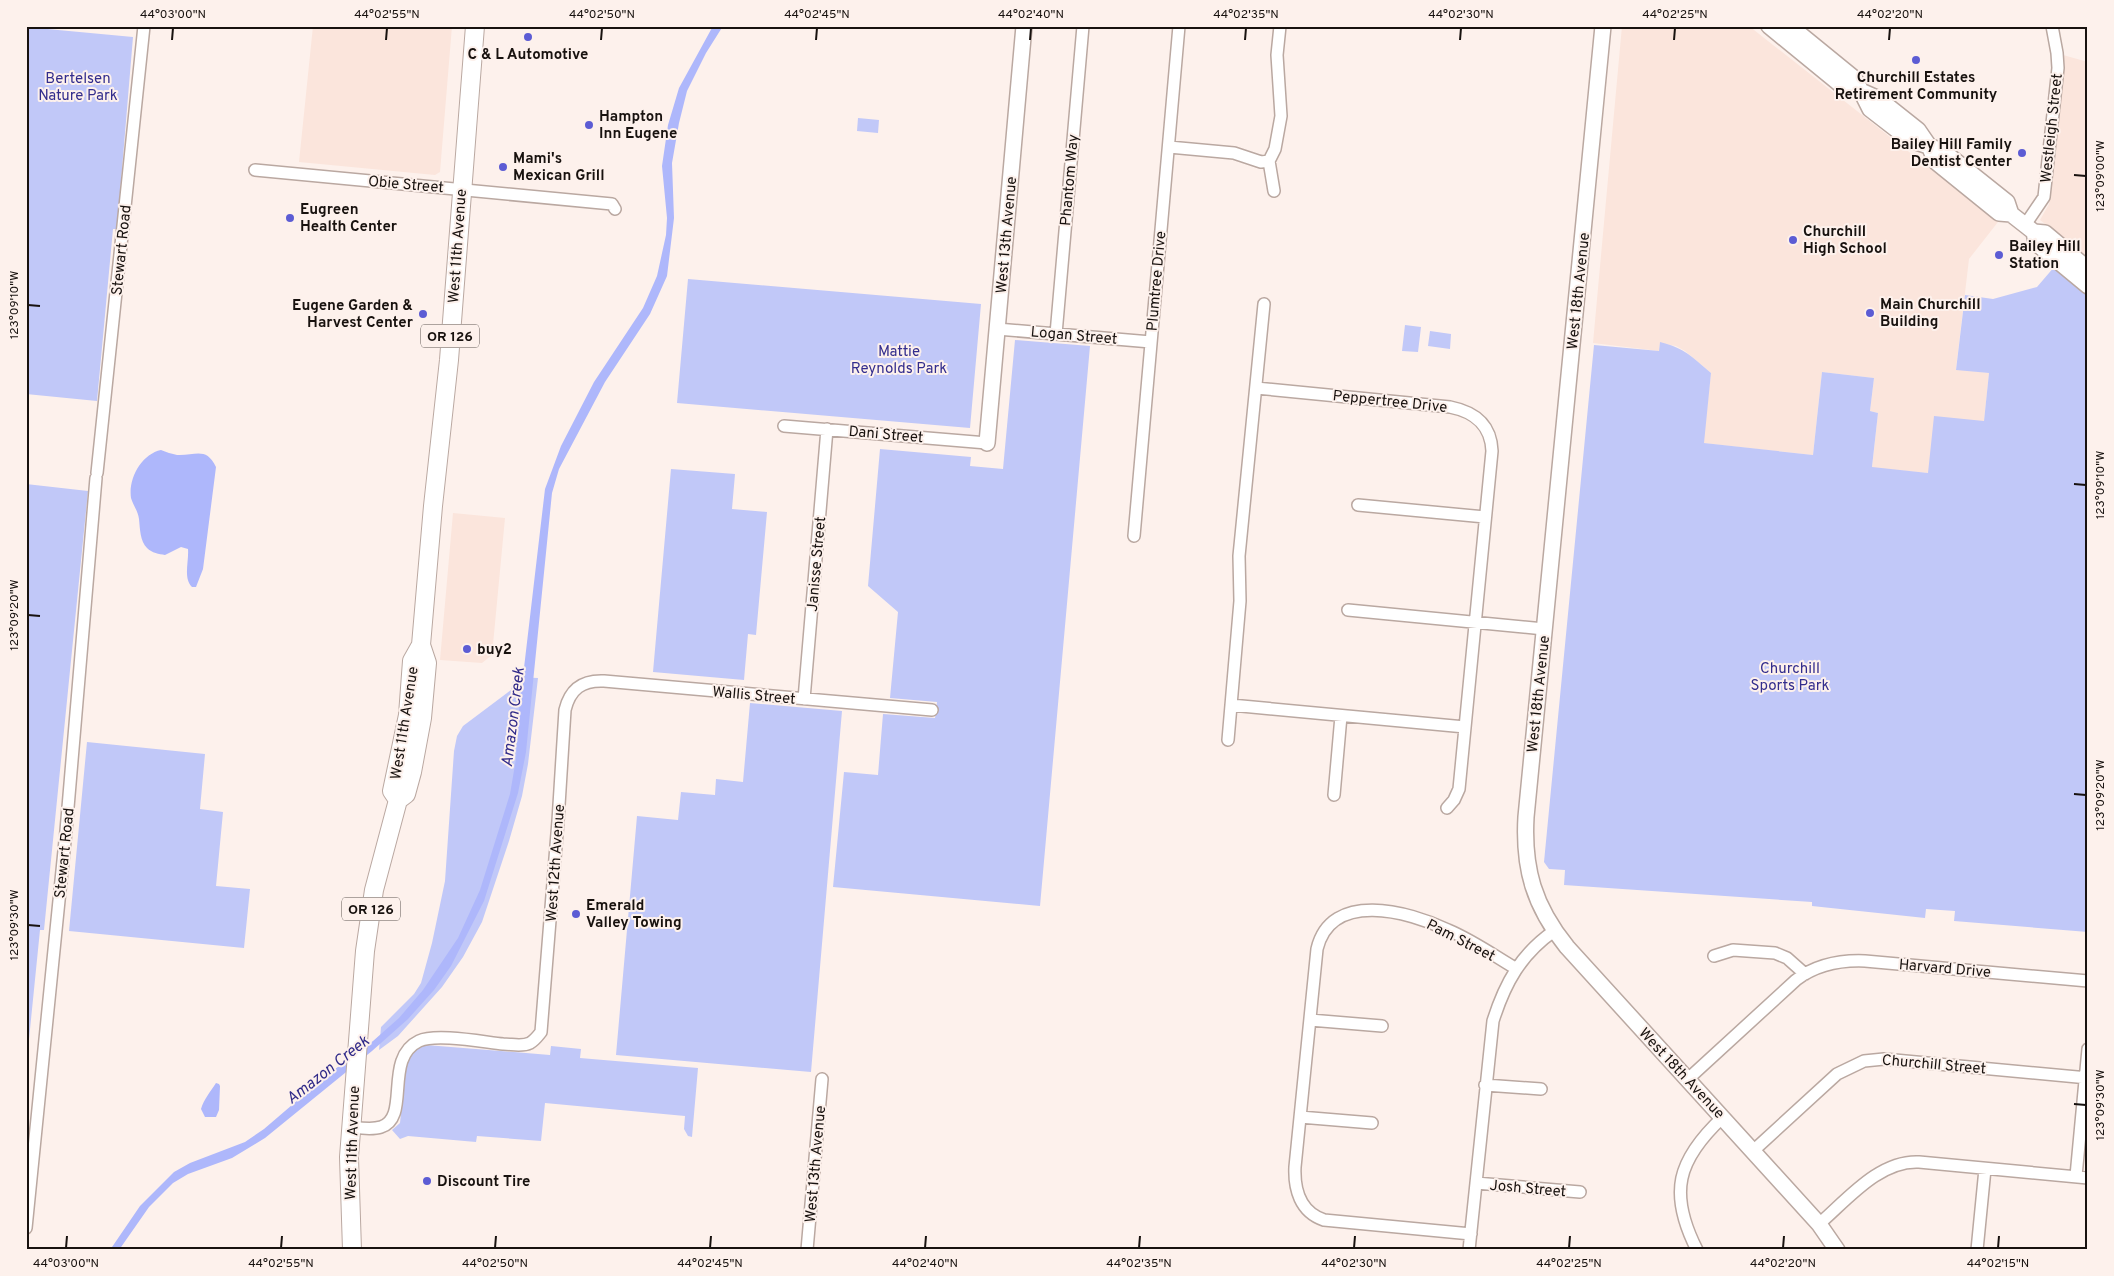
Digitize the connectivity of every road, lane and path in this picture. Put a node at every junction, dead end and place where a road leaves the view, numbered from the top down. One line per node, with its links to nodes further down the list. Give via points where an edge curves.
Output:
1 (144, 26): 68 (street, Stewart Road, via 96,476 66,831)
2 (475, 26): 15 (main road, West 11th Avenue / OR 126)
3 (1024, 26): 22 (street, West 13th Avenue)
4 (1083, 26): 23 (street, Phantom Way)
5 (1179, 26): 12 (street, Plumtree Drive)
6 (1280, 26): 13 (street, via 1277,54 1280,116 1275,149)
7 (1603, 26): 34 (street, West 18th Avenue)
8 (1769, 26): 11 (street, via 1846,89)
9 (1790, 26): 11 (street, via 1855,79)
10 (2052, 26): 18 (street, Westleigh Street, via 2058,68 2044,197)
11 (1861, 91): 18 (street, via 1870,109 1910,140 1929,146 1936,162 1999,213 2011,214)
12 (1168, 147): 13 (street, via 1234,153 1261,162); 24 (street, Plumtree Drive)
13 (1269, 161): 16 (street)
14 (255, 170): 15 (street, Obie Street)
15 (461, 189): 17 (street, Obie Street, via 612,204); 60 (main road, West 11th Avenue / OR 126, via 448,367 421,645 427,663 421,727 406,794 398,800 371,907)
16 (1274, 191)
17 (615, 209)
18 (2030, 229): 19 (street, via 2045,233); 20 (street, via 2036,243)
19 (2088, 269)
20 (2088, 286)
21 (1264, 304): 25 (street)
22 (997, 329): 23 (street, Logan Street); 28 (street, West 13th Avenue)
23 (1056, 334): 24 (street, Logan Street)
24 (1151, 342): 31 (street, Plumtree Drive)
25 (1256, 388): 30 (street, Peppertree Drive, via 1450,407 1472,414 1486,426 1492,441); 37 (street, via 1239,556 1241,592)
26 (784, 426): 27 (street, Dani Street)
27 (827, 429): 28 (street, Dani Street); 36 (street, Janisse Street)
28 (987, 443)
29 (1358, 504): 30 (street)
30 (1486, 517): 33 (street, Peppertree Drive)
31 (1134, 536)
32 (1348, 610): 33 (street)
33 (1476, 623): 34 (street); 40 (street, Peppertree Drive)
34 (1544, 629): 44 (street, West 18th Avenue, via 1524,840 1530,880 1543,914)
35 (576, 687): 36 (street, Wallis Street, via 594,680); 60 (street, West 12th Avenue, via 565,710 541,1032 536,1039 521,1045 434,1038 420,1041 401,1059 395,1108 389,1122 383,1127)
36 (804, 699): 38 (street, Wallis Street)
37 (1232, 705): 39 (street); 41 (street)
38 (932, 710)
39 (1341, 716): 40 (street); 42 (street)
40 (1465, 727): 43 (street, Peppertree Drive, via 1459,789)
41 (1228, 740)
42 (1334, 795)
43 (1447, 808)
44 (1554, 931): 46 (street, Josh Street, via 1532,948); 54 (street, West 18th Avenue)
45 (1714, 956): 47 (street, via 1733,950 1774,953 1787,958)
46 (1515, 968): 49 (street, Pam Street, via 1460,936 1426,921 1387,912 1353,912 1333,921 1322,934 1317,949); 55 (street, Josh Street, via 1493,1021)
47 (1805, 974): 48 (street, Harvard Drive, via 1830,963 1865,961); 54 (street, Harvard Drive)
48 (2088, 981)
49 (1310, 1020): 50 (street); 58 (street, Pam Street)
50 (1382, 1026)
51 (2088, 1050): 52 (street)
52 (2087, 1077): 61 (street, Churchill Street, via 1884,1059 1864,1061 1837,1074); 63 (street)
53 (822, 1079): 71 (street, West 13th Avenue)
54 (1688, 1079): 57 (street, West 18th Avenue)
55 (1485, 1085): 56 (street); 65 (street, Josh Street)
56 (1541, 1089)
57 (1723, 1117): 61 (street, West 18th Avenue); 73 (street, via 1694,1148 1682,1176 1680,1205)
58 (1300, 1118): 59 (street); 69 (street, Pam Street, via 1296,1187 1303,1204 1314,1215 1330,1221)
59 (1372, 1123)
60 (351, 1127): 70 (main road, West 11th Avenue / OR 126)
61 (1753, 1151): 67 (street, West 18th Avenue)
62 (1985, 1169): 63 (street); 67 (street, via 1919,1162 1898,1164 1877,1174); 75 (street)
63 (2076, 1176): 64 (street)
64 (2088, 1178)
65 (1476, 1183): 66 (street, Josh Street); 69 (street, Josh Street)
66 (1580, 1192)
67 (1819, 1224): 74 (street, West 18th Avenue)
68 (26, 1228)
69 (1471, 1234): 72 (street, Josh Street)
70 (352, 1250)
71 (807, 1250)
72 (1469, 1250)
73 (1697, 1250)
74 (1837, 1250)
75 (1976, 1250)

